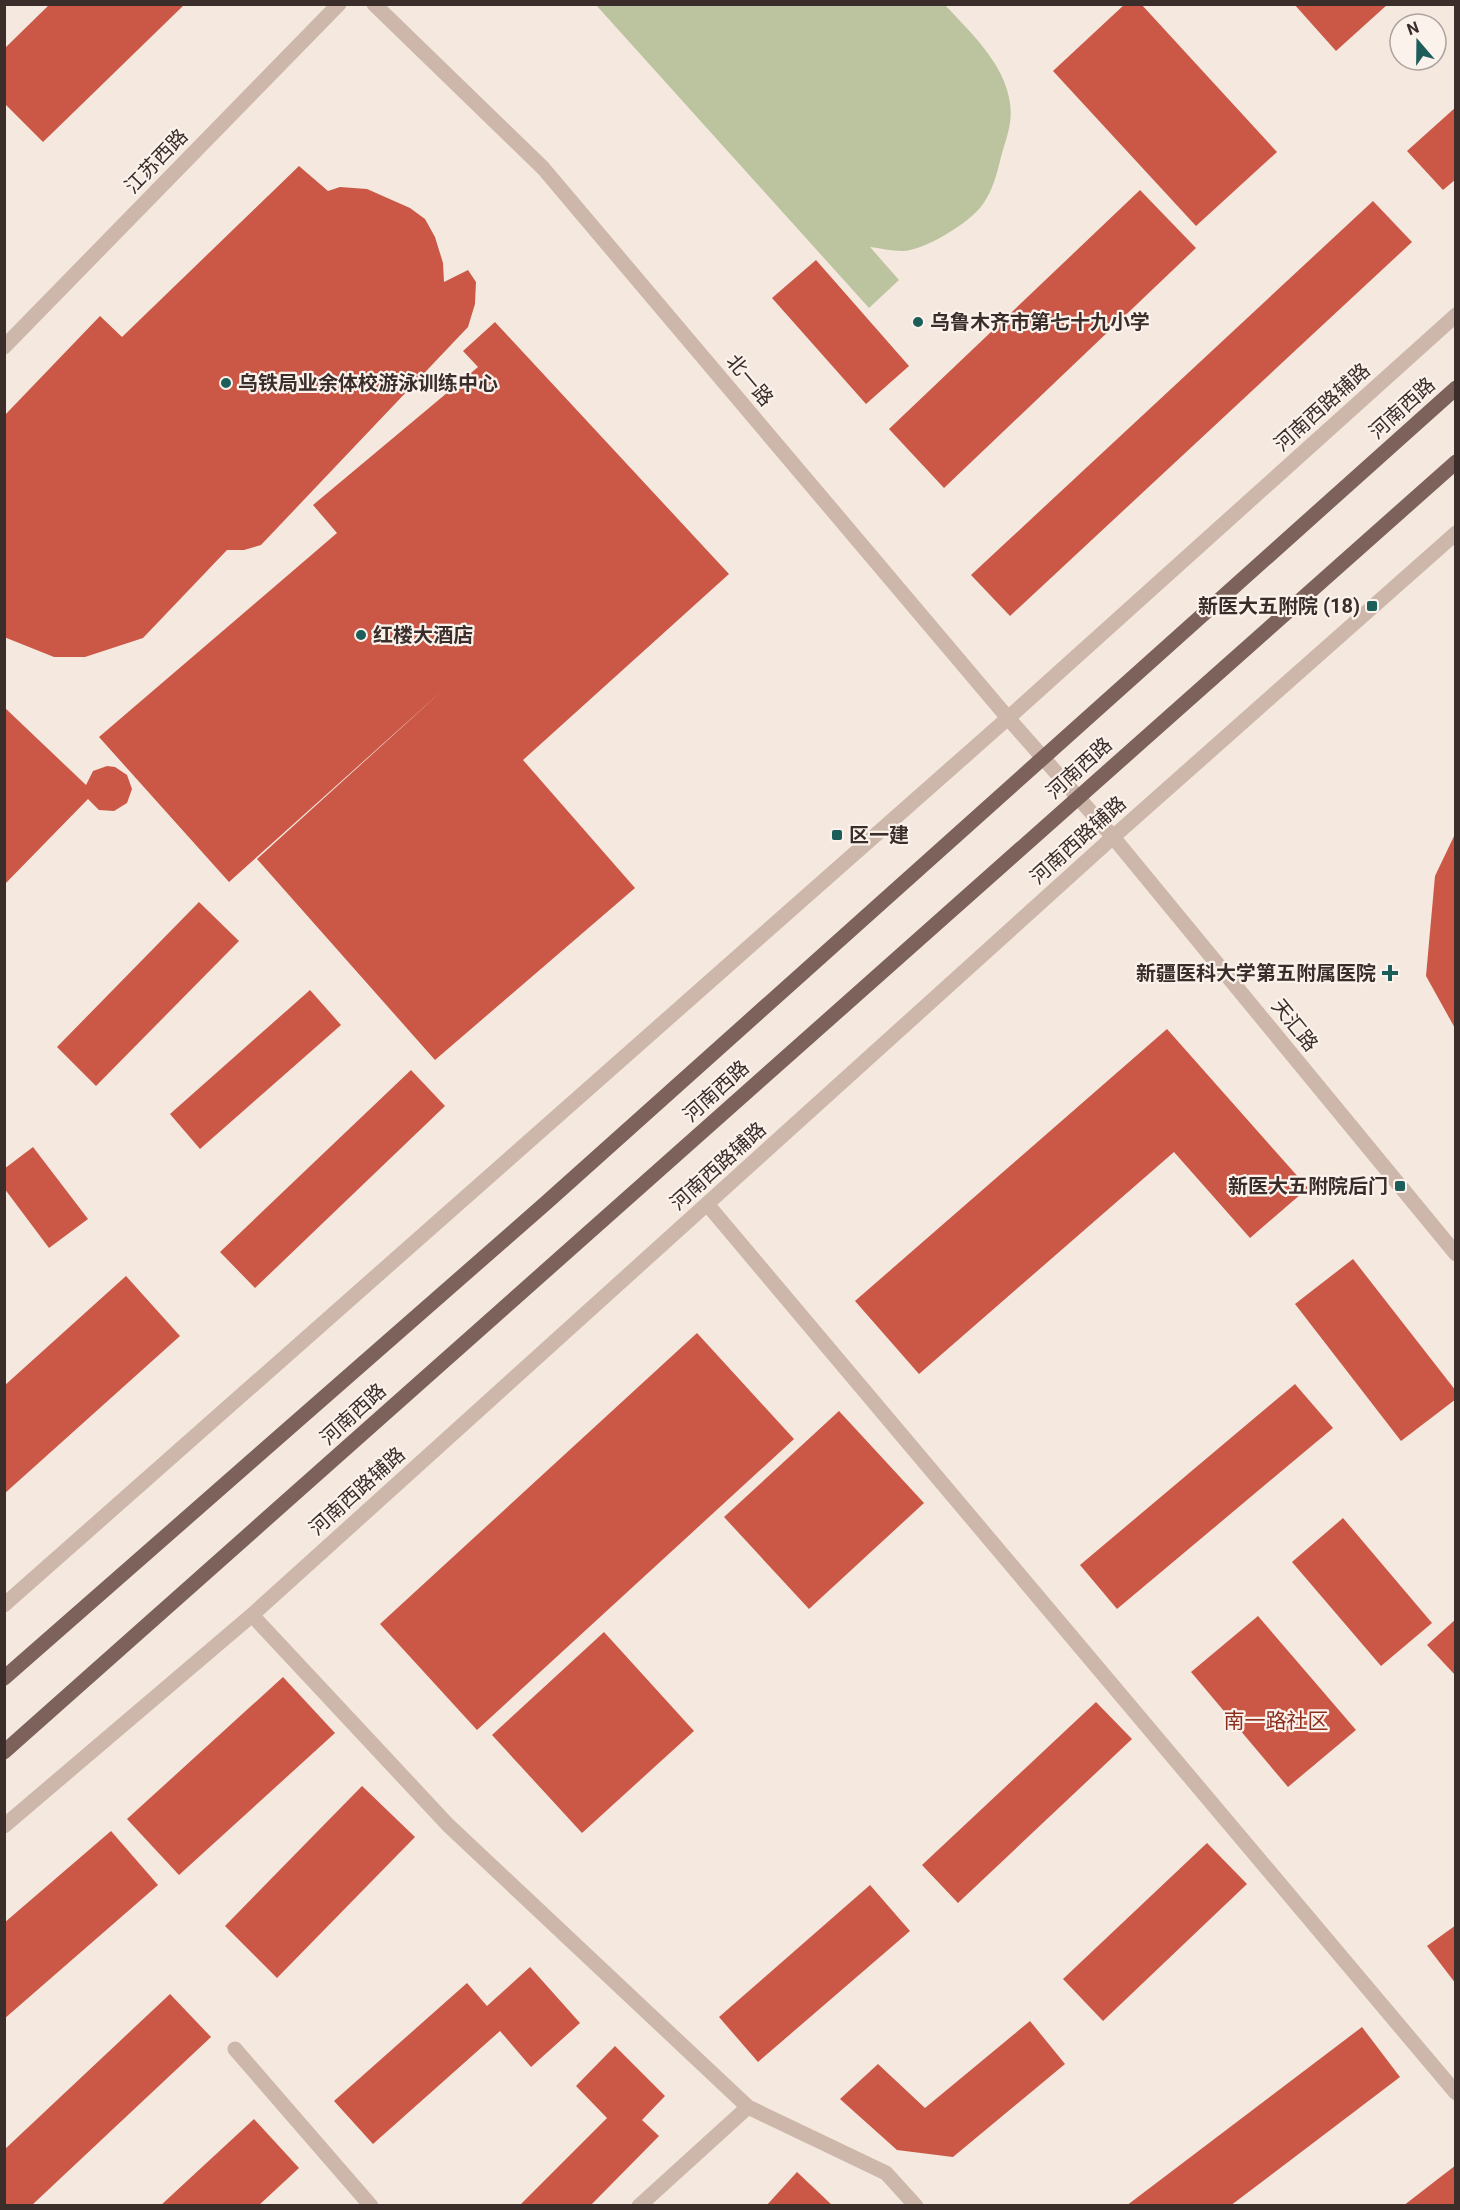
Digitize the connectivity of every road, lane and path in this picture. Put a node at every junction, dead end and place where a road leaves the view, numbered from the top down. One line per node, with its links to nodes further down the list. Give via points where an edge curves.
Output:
1 (339, 4): 4 (street, 江苏西路)
2 (374, 4): 8 (street, 北一路, via 543,168)
3 (1455, 315): 8 (street, 河南西路辅路)
4 (4, 347)
5 (1455, 388): 9 (main road, 河南西路)
6 (1455, 462): 10 (main road, 河南西路)
7 (1455, 532): 11 (street, 河南西路辅路)
8 (1008, 718): 9 (street, 北一路); 14 (street, 河南西路辅路)
9 (1042, 756): 10 (street, 北一路); 16 (main road, 河南西路, via 547,1202)
10 (1078, 796): 11 (street, 天汇路); 17 (main road, 河南西路)
11 (1113, 837): 12 (street, 河南西路辅路); 13 (street, 天汇路)
12 (707, 1204): 15 (street, 河南西路辅路); 20 (street)
13 (1455, 1254)
14 (4, 1605)
15 (252, 1615): 18 (street, 河南西路辅路); 21 (street, via 448,1825)
16 (4, 1678)
17 (4, 1752)
18 (4, 1826)
19 (235, 2049): 22 (street)
20 (1455, 2093)
21 (748, 2107): 23 (street); 24 (street, via 886,2173)
22 (372, 2205)
23 (639, 2205)
24 (916, 2205)

